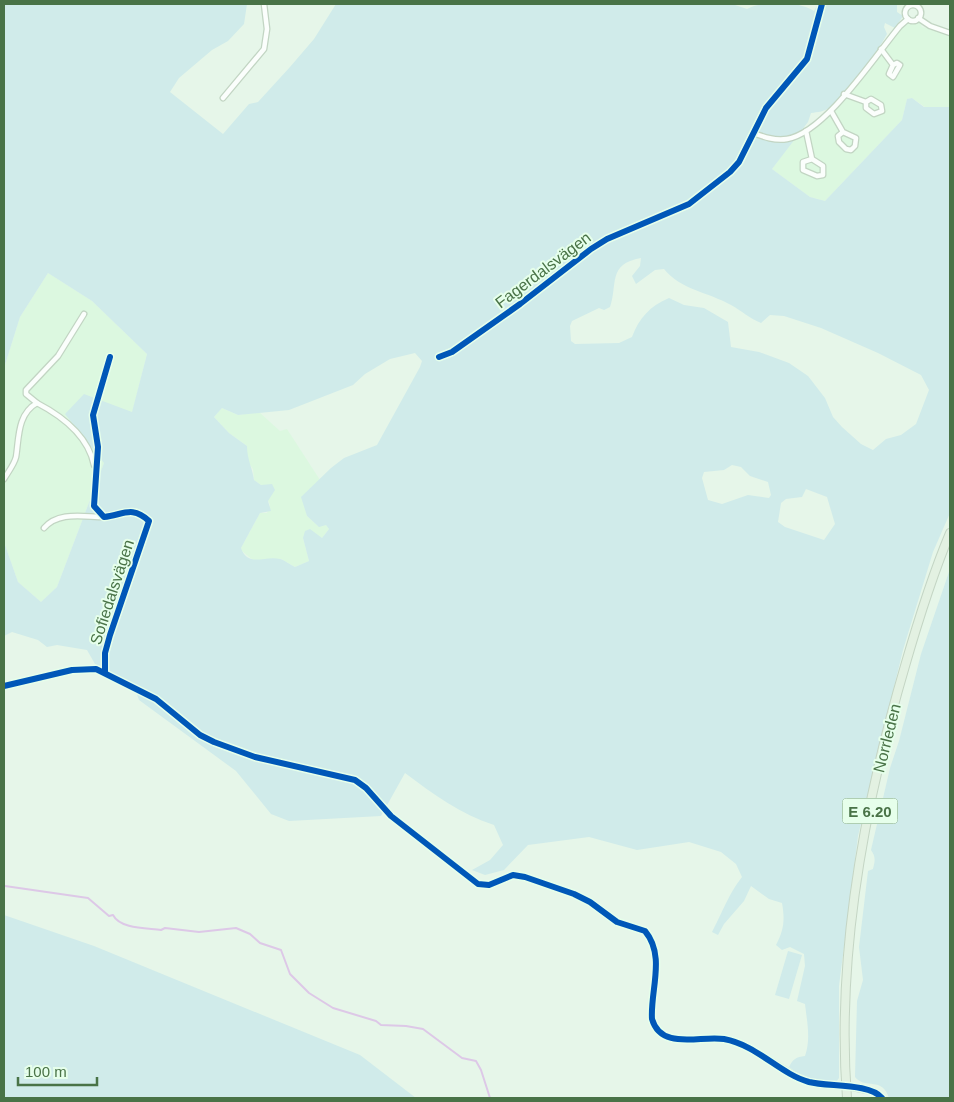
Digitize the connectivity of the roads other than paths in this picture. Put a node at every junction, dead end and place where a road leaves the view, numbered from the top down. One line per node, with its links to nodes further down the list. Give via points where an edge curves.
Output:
1 (264, 4): 10 (street, via 268,29 264,49)
2 (822, 4): 15 (street, Fagerdalsvägen, via 806,58 766,108)
3 (919, 5): 4 (street, via 921,12); 5 (street, via 907,8)
4 (918, 18): 5 (street); 6 (street)
5 (908, 19): 7 (street)
6 (950, 33)
7 (881, 49): 8 (street); 9 (street)
8 (892, 65)
9 (844, 94): 11 (street); 12 (street)
10 (223, 98)
11 (866, 102)
12 (831, 111): 13 (street); 14 (street)
13 (806, 131): 15 (street, via 777,140); 16 (street)
14 (843, 132): 14 (street, via 838,136 838,142 850,150 855,146 856,138)
15 (753, 133): 19 (street, Fagerdalsvägen, via 739,162 689,204 599,244 520,304 452,352)
16 (812, 158): 16 (street, via 824,168 821,176 803,170 803,162)
17 (84, 314): 20 (street, via 58,356 26,390)
18 (110, 357): 21 (street, via 94,410 98,447)
19 (439, 357)
20 (37, 403): 21 (street, via 77,432 88,447); 22 (street, via 23,420 15,459)
21 (95, 469): 23 (street, via 93,503)
22 (4, 478)
23 (104, 517): 24 (street, via 67,516); 26 (street, Sofiedalsvägen, via 133,511 149,520 106,647)
24 (44, 528)
25 (950, 533): 30 (highway, Norrleden / E 6.20, via 902,677 868,821 848,958)
26 (105, 672): 27 (street, via 96,668 80,668); 28 (street, via 156,699 200,735 214,742 264,760 358,781 384,811 478,884 489,885 513,875 525,877 574,894 617,922 645,931 653,945 656,964 652,1019 662,1034 680,1039 729,1040 760,1053 801,1079)
27 (4, 686)
28 (840, 1086)
29 (854, 1088): 31 (street, via 874,1092)
30 (847, 1098)
31 (882, 1098)

